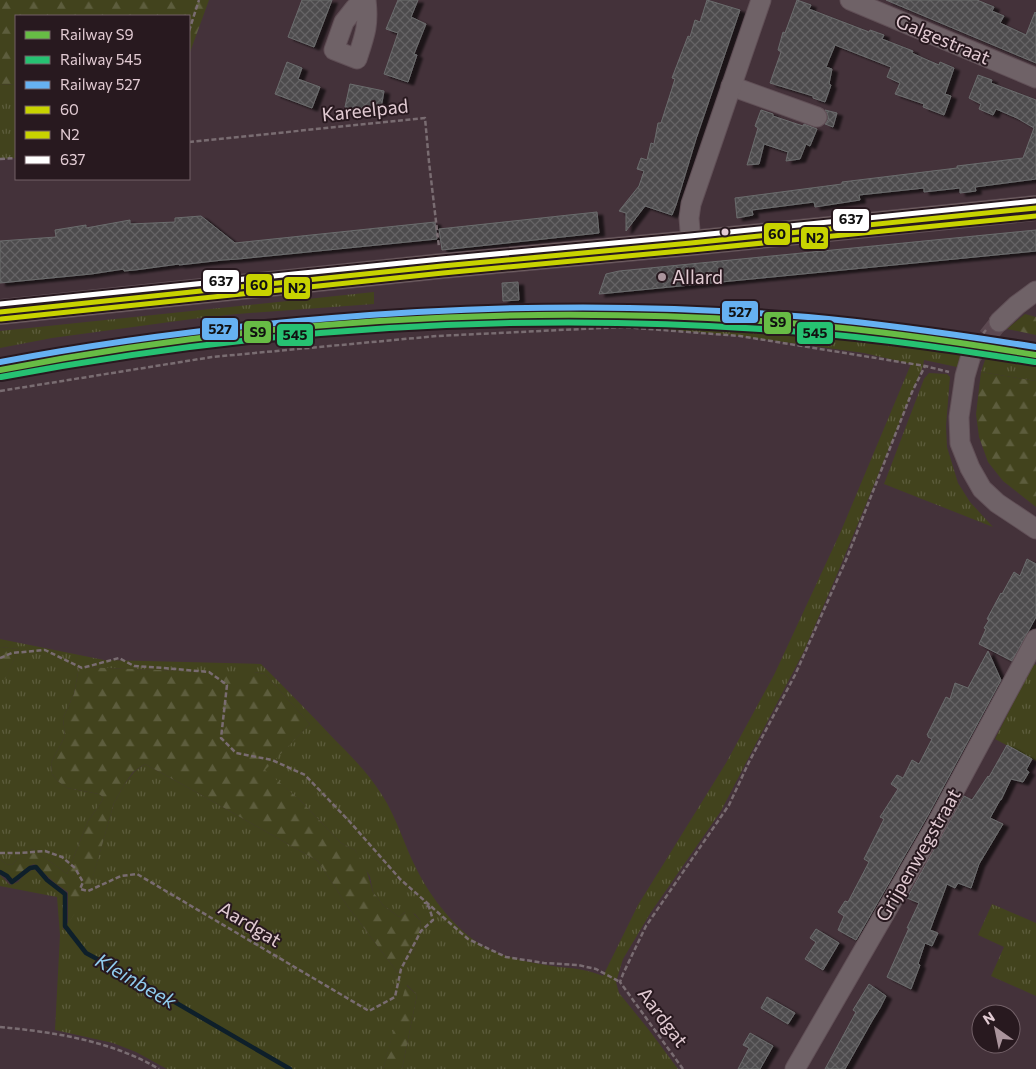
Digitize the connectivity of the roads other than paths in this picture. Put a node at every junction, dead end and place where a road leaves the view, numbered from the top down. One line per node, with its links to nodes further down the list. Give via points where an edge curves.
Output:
1 (761, 0): 4 (street)
2 (850, 0): 3 (street, Galgestraat)
3 (1036, 78)
4 (731, 86): 5 (street); 7 (street, via 691,204)
5 (817, 117)
6 (1036, 208): 7 (main road)
7 (691, 243): 9 (main road)
8 (1036, 291): 10 (street, via 1017,305)
9 (0, 312)
10 (999, 328)
11 (974, 363): 12 (street, via 959,416 960,443 982,489)
12 (1036, 529)
13 (1036, 639): 14 (street, Grijpenwegstraat, via 938,823)
14 (796, 1069)

